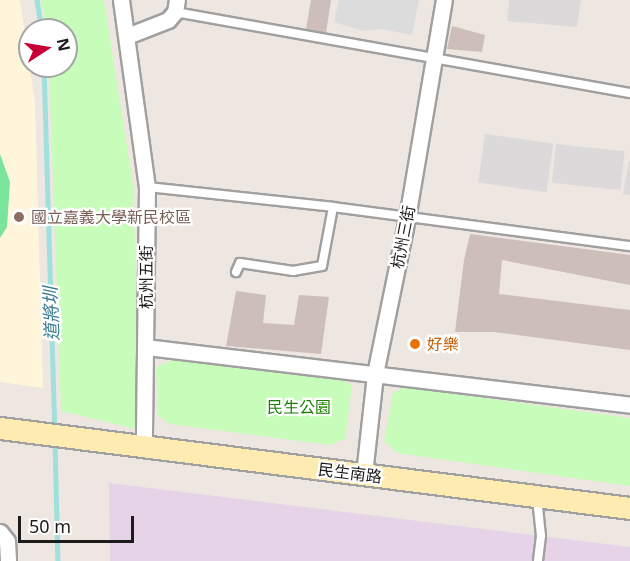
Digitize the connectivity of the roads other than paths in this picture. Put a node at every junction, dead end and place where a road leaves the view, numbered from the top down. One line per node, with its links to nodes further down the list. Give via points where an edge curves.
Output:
1 (122, 0): 4 (street, 杭州五街)
2 (444, 0): 5 (street, 杭州三街)
3 (176, 6): 4 (street, via 168,20); 5 (lane)
4 (127, 36): 7 (street, 杭州五街)
5 (435, 60): 6 (lane); 9 (street, 杭州三街)
6 (630, 93)
7 (147, 187): 8 (lane); 12 (street, 杭州五街)
8 (333, 207): 9 (lane); 11 (lane, via 322,266 293,271 240,263)
9 (407, 218): 10 (lane); 13 (street, 杭州三街)
10 (630, 246)
11 (236, 272)
12 (146, 347): 13 (street); 16 (street, 杭州五街)
13 (375, 374): 14 (street); 17 (street, 杭州三街)
14 (630, 405)
15 (0, 428): 16 (main road, 民生南路)
16 (144, 447): 17 (main road, 民生南路)
17 (364, 474): 18 (main road, 民生南路)
18 (537, 497): 19 (main road, 民生南路); 22 (lane, via 541,536)
19 (630, 508)
20 (0, 532): 21 (street, via 7,541)
21 (8, 561)
22 (538, 561)

